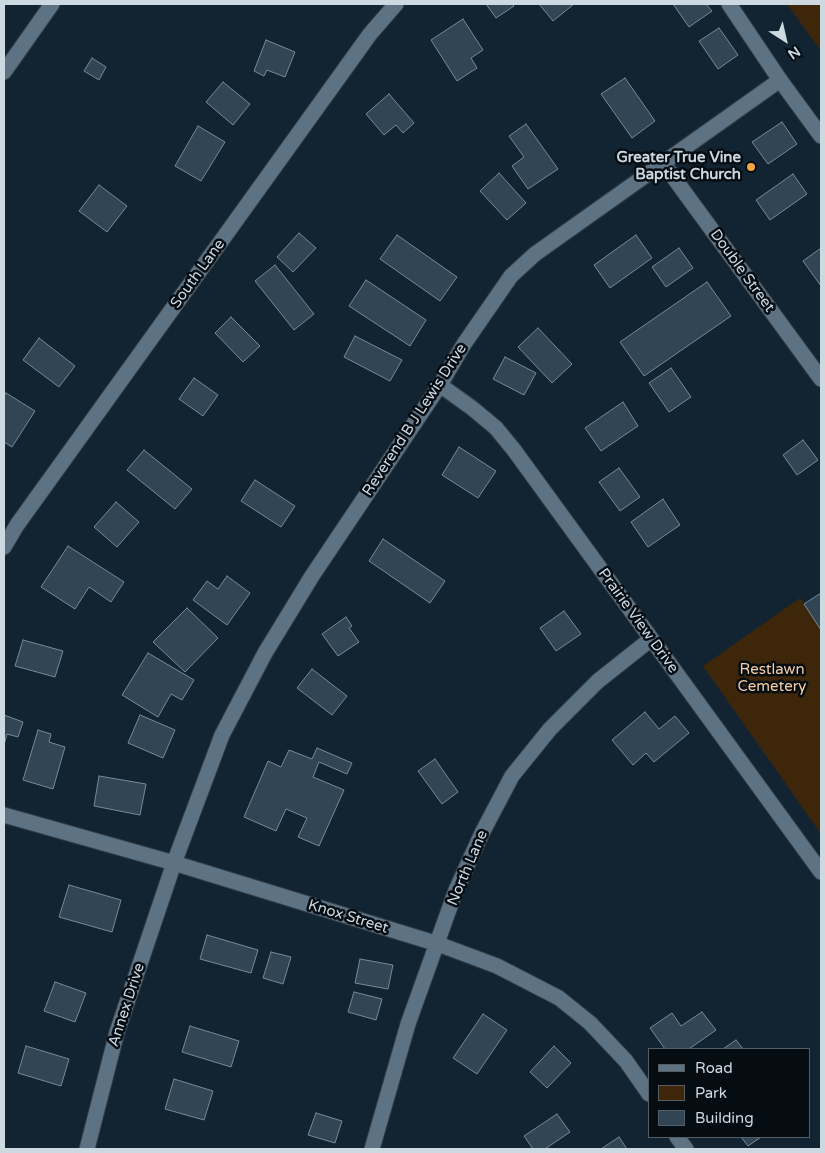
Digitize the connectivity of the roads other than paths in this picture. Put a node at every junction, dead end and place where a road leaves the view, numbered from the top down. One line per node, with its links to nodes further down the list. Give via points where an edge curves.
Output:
1 (52, 4): 4 (street)
2 (396, 4): 10 (street, South Lane, via 370,34)
3 (729, 4): 5 (street)
4 (4, 72)
5 (780, 80): 6 (street); 7 (street, Reverend B J Lewis Drive)
6 (821, 136)
7 (663, 163): 8 (street, Double Street); 9 (street, Reverend B J Lewis Drive, via 535,254 511,276)
8 (821, 379)
9 (440, 385): 11 (street, Prairie View Drive, via 496,428); 13 (street, Reverend B J Lewis Drive, via 312,576 265,653 222,735)
10 (4, 546)
11 (651, 639): 14 (street, Prairie View Drive); 15 (street, North Lane, via 598,681 550,729 512,776 456,890)
12 (4, 815): 13 (street, Knox Street)
13 (174, 863): 15 (street, Knox Street); 18 (street, Annex Drive, via 117,1032)
14 (821, 872)
15 (438, 944): 16 (street, Knox Street, via 497,966 559,998 590,1023 626,1061); 19 (street, North Lane, via 408,1024)
16 (648, 1093)
17 (678, 1138): 20 (street)
18 (87, 1149)
19 (372, 1149)
20 (686, 1149)

